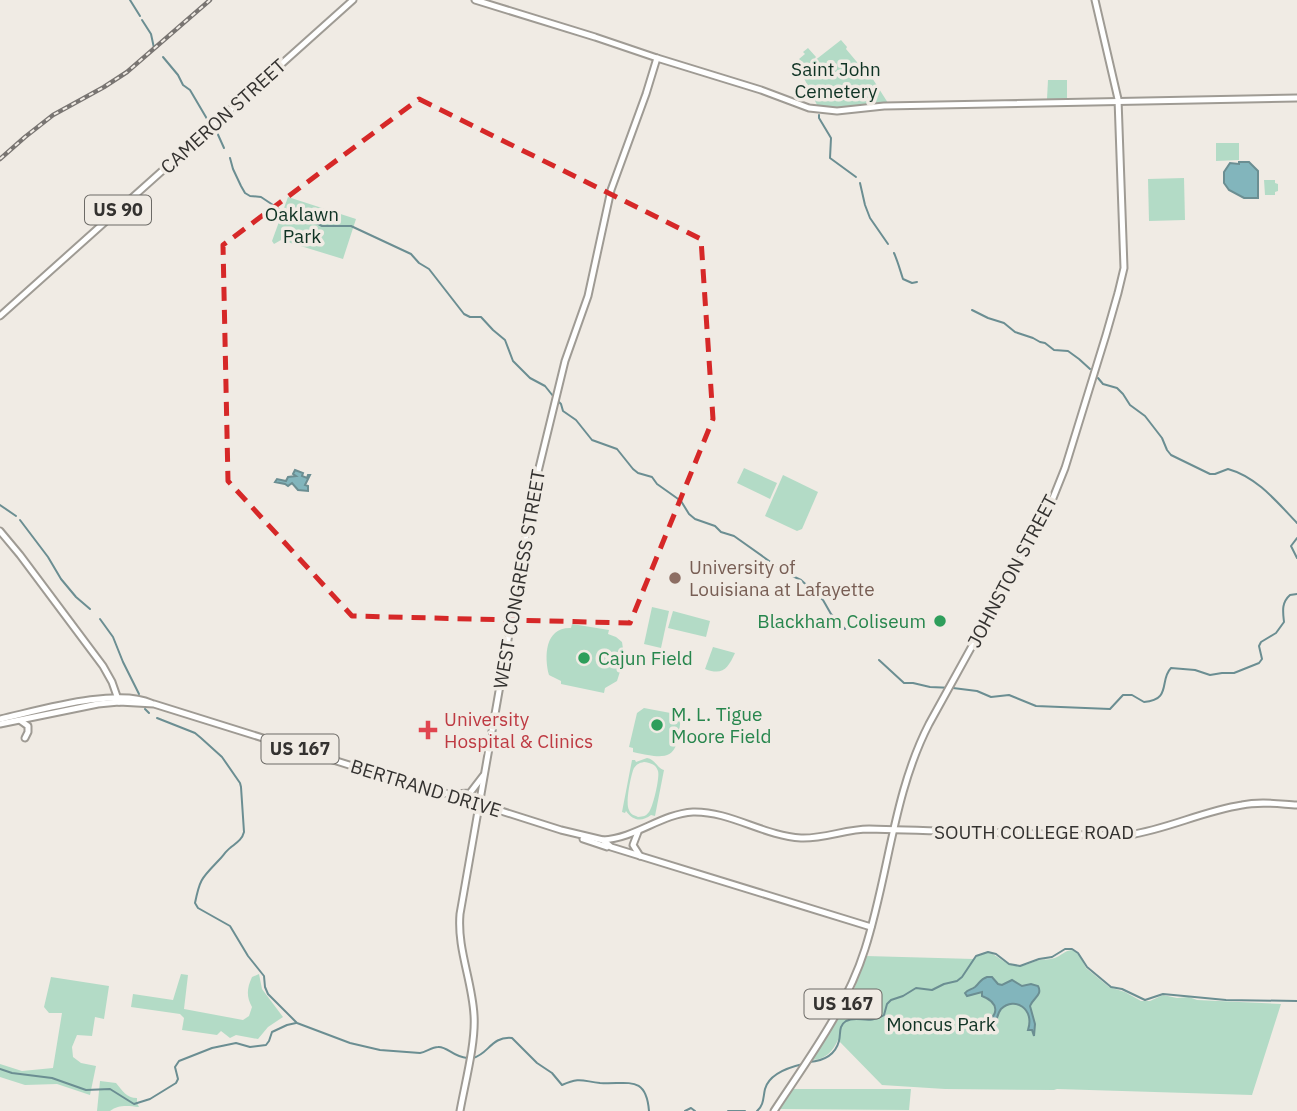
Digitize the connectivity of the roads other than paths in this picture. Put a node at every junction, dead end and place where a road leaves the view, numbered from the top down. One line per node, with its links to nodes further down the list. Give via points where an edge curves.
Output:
1 (353, 0): 7 (main road, CAMERON STREET / US 90)
2 (475, 0): 4 (main road)
3 (1095, 0): 6 (main road, JOHNSTON STREET)
4 (657, 58): 6 (main road, via 830,111); 17 (main road, WEST CONGRESS STREET, via 611,190 588,296 555,398 531,504)
5 (1297, 98): 6 (main road)
6 (1119, 102): 21 (main road, JOHNSTON STREET, via 1124,268 1110,322 1058,487 922,736)
7 (0, 316)
8 (0, 531): 9 (main road)
9 (112, 682): 10 (main road, via 112,692); 11 (main road)
10 (105, 698): 11 (main road, BERTRAND DRIVE / US 167); 13 (main road, BERTRAND DRIVE / US 167)
11 (118, 700): 12 (main road, BERTRAND DRIVE / US 167); 12 (main road, BERTRAND DRIVE / US 167); 14 (main road, BERTRAND DRIVE / US 167)
12 (154, 704): 18 (main road, BERTRAND DRIVE / US 167)
13 (0, 719)
14 (18, 720): 15 (main road, BERTRAND DRIVE / US 167); 16 (main road, via 28,726)
15 (0, 724)
16 (25, 738)
17 (484, 776): 18 (main road, via 471,793); 19 (main road, WEST CONGRESS STREET)
18 (450, 795): 19 (main road, BERTRAND DRIVE / US 167)
19 (479, 804): 22 (main road, BERTRAND DRIVE / US 167); 28 (main road, WEST CONGRESS STREET, via 459,931 474,1015)
20 (1297, 805): 21 (main road, SOUTH COLLEGE ROAD, via 1243,804 1129,835)
21 (894, 830): 23 (main road, US 167, via 798,837 696,812 675,815); 27 (main road, JOHNSTON STREET / US 167)
22 (567, 832): 24 (main road, BERTRAND DRIVE / US 167); 25 (main road, BERTRAND DRIVE)
23 (638, 832): 24 (main road, US 167); 26 (main road, via 633,845)
24 (603, 840): 25 (main road, BERTRAND DRIVE)
25 (617, 849): 26 (main road, BERTRAND DRIVE)
26 (640, 856): 27 (main road, BERTRAND DRIVE)
27 (871, 927): 29 (main road, JOHNSTON STREET / US 167, via 845,1000)
28 (460, 1111)
29 (774, 1111)

